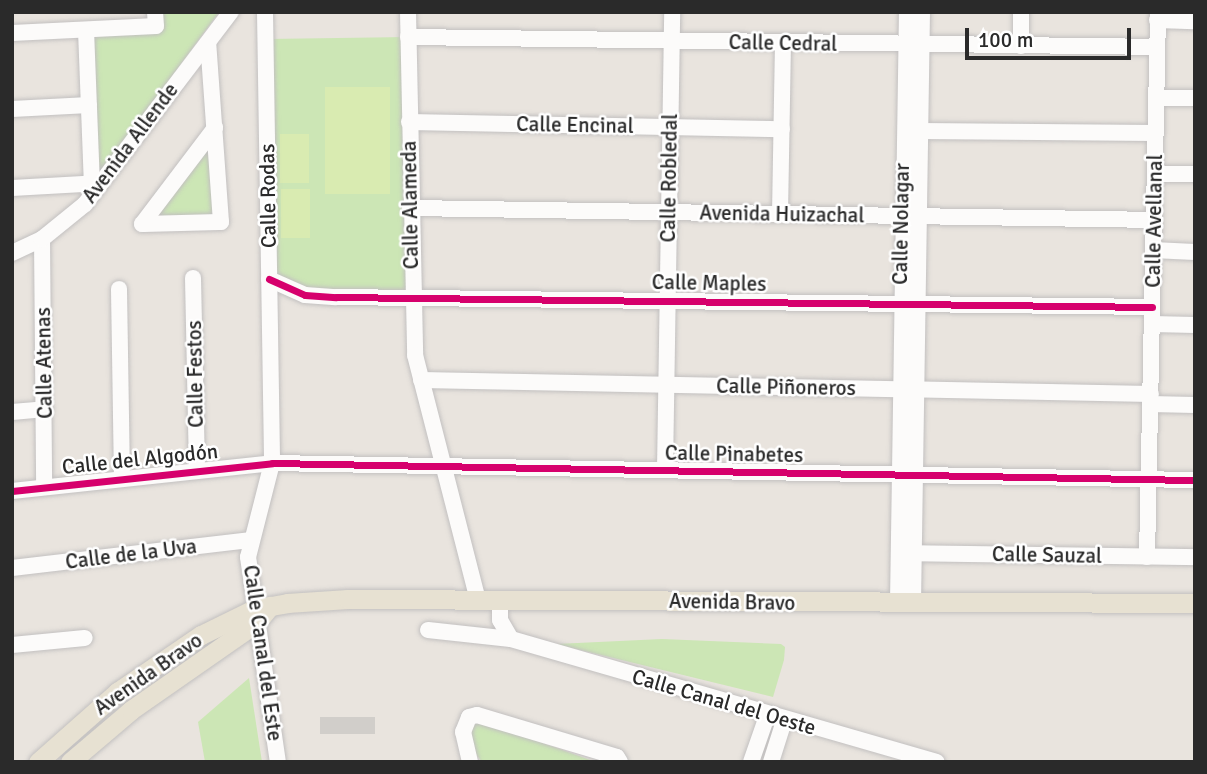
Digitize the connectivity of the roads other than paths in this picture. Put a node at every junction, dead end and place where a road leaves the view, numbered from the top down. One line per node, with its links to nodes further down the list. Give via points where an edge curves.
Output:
1 (155, 12): 11 (street, via 156,26)
2 (231, 12): 15 (street, Avenida Allende)
3 (265, 12): 44 (street, Calle Rodas)
4 (408, 12): 13 (street, Calle Alameda)
5 (672, 12): 14 (street, Calle Robledal)
6 (907, 12): 17 (street, Calle Nolagar)
7 (922, 12): 17 (street, Calle Nolagar)
8 (1021, 12): 18 (street)
9 (1157, 16): 10 (street); 19 (street, Calle Avellanal)
10 (1195, 20)
11 (86, 30): 12 (street); 22 (street)
12 (12, 33)
13 (408, 37): 14 (street, Calle Cedral); 24 (street, Calle Alameda)
14 (671, 41): 16 (street, Calle Cedral); 25 (street, Calle Robledal)
15 (208, 42): 26 (street); 32 (street, Avenida Allende)
16 (783, 43): 17 (street, Calle Cedral); 27 (street)
17 (914, 45): 18 (street, Calle Cedral); 28 (street, Calle Nolagar); 37 (street, Calle Nolagar)
18 (1021, 46): 19 (street, Calle Cedral)
19 (1157, 47): 20 (street, Calle Avellanal)
20 (1156, 98): 21 (street); 29 (street, Calle Avellanal)
21 (1195, 98)
22 (89, 105): 23 (street); 32 (street)
23 (12, 109)
24 (409, 122): 25 (street, Calle Encinal); 34 (street, Calle Alameda)
25 (670, 127): 27 (street, Calle Encinal); 35 (street, Calle Robledal)
26 (215, 128): 26 (street, via 221,222 142,224 206,139)
27 (782, 129): 36 (street)
28 (920, 131): 29 (street); 37 (street, Calle Nolagar)
29 (1155, 133): 30 (street, Calle Avellanal)
30 (1154, 174): 31 (street); 38 (street, Calle Avellanal)
31 (1195, 174)
32 (97, 183): 33 (street); 39 (street, Avenida Allende, via 85,204)
33 (12, 188)
34 (410, 208): 35 (street, Avenida Huizachal); 46 (street, Calle Alameda)
35 (669, 212): 36 (street, Avenida Huizachal); 47 (street, Calle Robledal)
36 (780, 214): 37 (street, Avenida Huizachal)
37 (911, 216): 38 (street, Avenida Huizachal); 48 (street, Calle Nolagar)
38 (1154, 220): 40 (street, Calle Avellanal)
39 (42, 239): 42 (street, Avenida Allende); 57 (street, Calle Atenas)
40 (1153, 250): 41 (street); 49 (street, Calle Avellanal)
41 (1195, 252)
42 (12, 253)
43 (193, 278): 61 (street, Calle Festos)
44 (269, 279): 46 (street, Calle Maples, via 305,295); 59 (street, Calle Rodas)
45 (118, 289): 64 (street)
46 (411, 296): 47 (street, Calle Maples); 52 (street, Calle Alameda)
47 (668, 300): 48 (street, Calle Maples); 53 (street, Calle Robledal)
48 (910, 303): 49 (street, Calle Maples); 54 (street, Calle Nolagar)
49 (1152, 307): 50 (street, Calle Avellanal)
50 (1152, 324): 51 (street); 55 (street, Calle Avellanal)
51 (1195, 325)
52 (421, 380): 53 (street, Calle Piñoneros); 60 (street, Calle Alameda)
53 (666, 385): 54 (street, Calle Piñoneros); 62 (street, Calle Robledal)
54 (909, 389): 55 (street, Calle Piñoneros); 63 (street, Calle Nolagar)
55 (1150, 399): 56 (street, Calle Piñoneros); 65 (street, Calle Avellanal)
56 (1195, 405)
57 (45, 408): 58 (street); 67 (street, Calle Atenas)
58 (12, 412)
59 (272, 463): 60 (street, Calle Pinabetes); 61 (street, Calle del Algodón); 69 (street, Calle Canal del Este)
60 (441, 466): 62 (street, Calle Pinabetes); 74 (street, Calle Alameda)
61 (197, 470): 64 (street, Calle del Algodón)
62 (665, 470): 63 (street, Calle Pinabetes)
63 (907, 475): 65 (street, Calle Pinabetes); 70 (street, Calle Nolagar)
64 (122, 478): 67 (street, Calle del Algodón)
65 (1149, 480): 66 (street, Calle Pinabetes); 71 (street, Calle Avellanal)
66 (1195, 480)
67 (44, 487): 68 (street, Calle del Algodón)
68 (12, 491)
69 (250, 540): 73 (street, Calle de la Uva); 78 (street, Calle Canal del Este)
70 (906, 553): 71 (street, Calle Sauzal); 76 (street, Calle Nolagar)
71 (1147, 557): 72 (street, Calle Sauzal)
72 (1195, 557)
73 (12, 568)
74 (478, 600): 75 (main road, Avenida Bravo); 78 (main road, Avenida Bravo, via 348,599)
75 (500, 600): 76 (main road, Avenida Bravo); 81 (street, via 500,620)
76 (905, 603): 77 (main road, Avenida Bravo)
77 (1195, 603)
78 (260, 612): 83 (main road, Avenida Bravo, via 201,635); 84 (main road, Avenida Bravo); 89 (street, Calle Canal del Este)
79 (428, 630): 81 (street, Calle Canal del Oeste)
80 (85, 638): 82 (street)
81 (511, 639): 85 (street, Calle Canal del Oeste)
82 (12, 645)
83 (117, 692): 84 (main road); 87 (main road, Avenida Bravo)
84 (131, 710): 88 (main road, Avenida Bravo)
85 (767, 716): 86 (street, Calle Canal del Oeste); 92 (street)
86 (784, 721): 93 (street); 94 (street, Calle Canal del Oeste)
87 (38, 762)
88 (70, 762)
89 (278, 762)
90 (470, 762): 91 (street, via 463,732 469,717 477,715 617,757)
91 (621, 762)
92 (751, 762)
93 (771, 762)
94 (937, 762)

